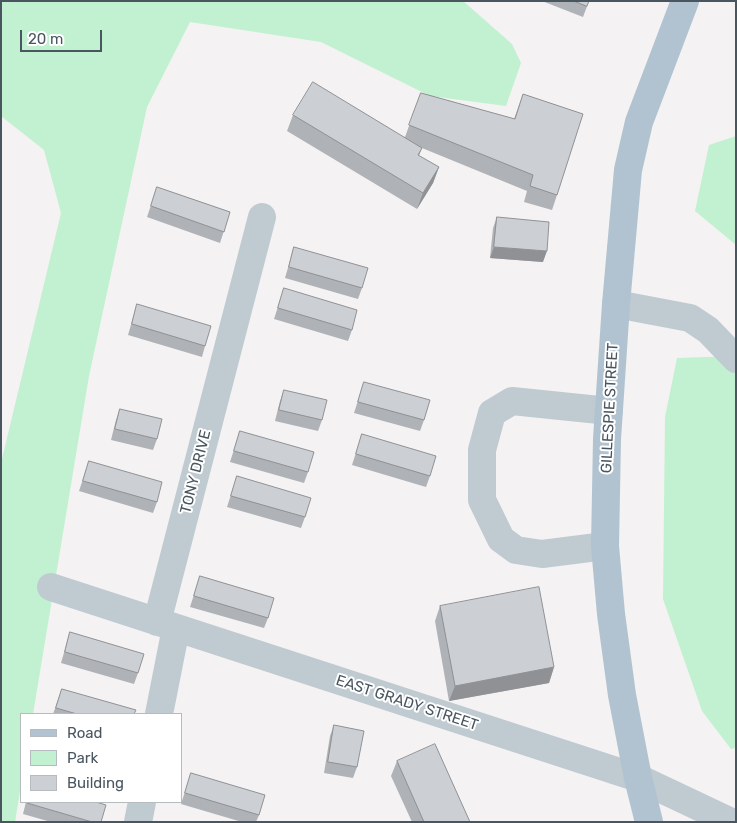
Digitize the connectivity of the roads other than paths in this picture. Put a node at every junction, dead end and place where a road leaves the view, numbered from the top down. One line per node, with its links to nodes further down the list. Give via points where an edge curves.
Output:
1 (686, 1): 3 (main road, GILLESPIE STREET, via 639,122 633,146)
2 (262, 217): 8 (street, TONY DRIVE)
3 (616, 304): 4 (street, via 690,318 708,330); 5 (main road, GILLESPIE STREET)
4 (736, 359)
5 (609, 411): 6 (main road, GILLESPIE STREET); 6 (street, via 512,402 492,413 482,450 482,500 501,539 516,550 542,554)
6 (604, 546): 10 (main road, GILLESPIE STREET, via 622,695)
7 (51, 587): 8 (street, EAST GRADY STREET)
8 (166, 625): 9 (street, TONY DRIVE); 10 (street, EAST GRADY STREET)
9 (159, 713)
10 (638, 778): 13 (main road, GILLESPIE STREET); 14 (street, EAST GRADY STREET)
11 (142, 803): 12 (street)
12 (138, 822)
13 (649, 822)
14 (731, 822)

